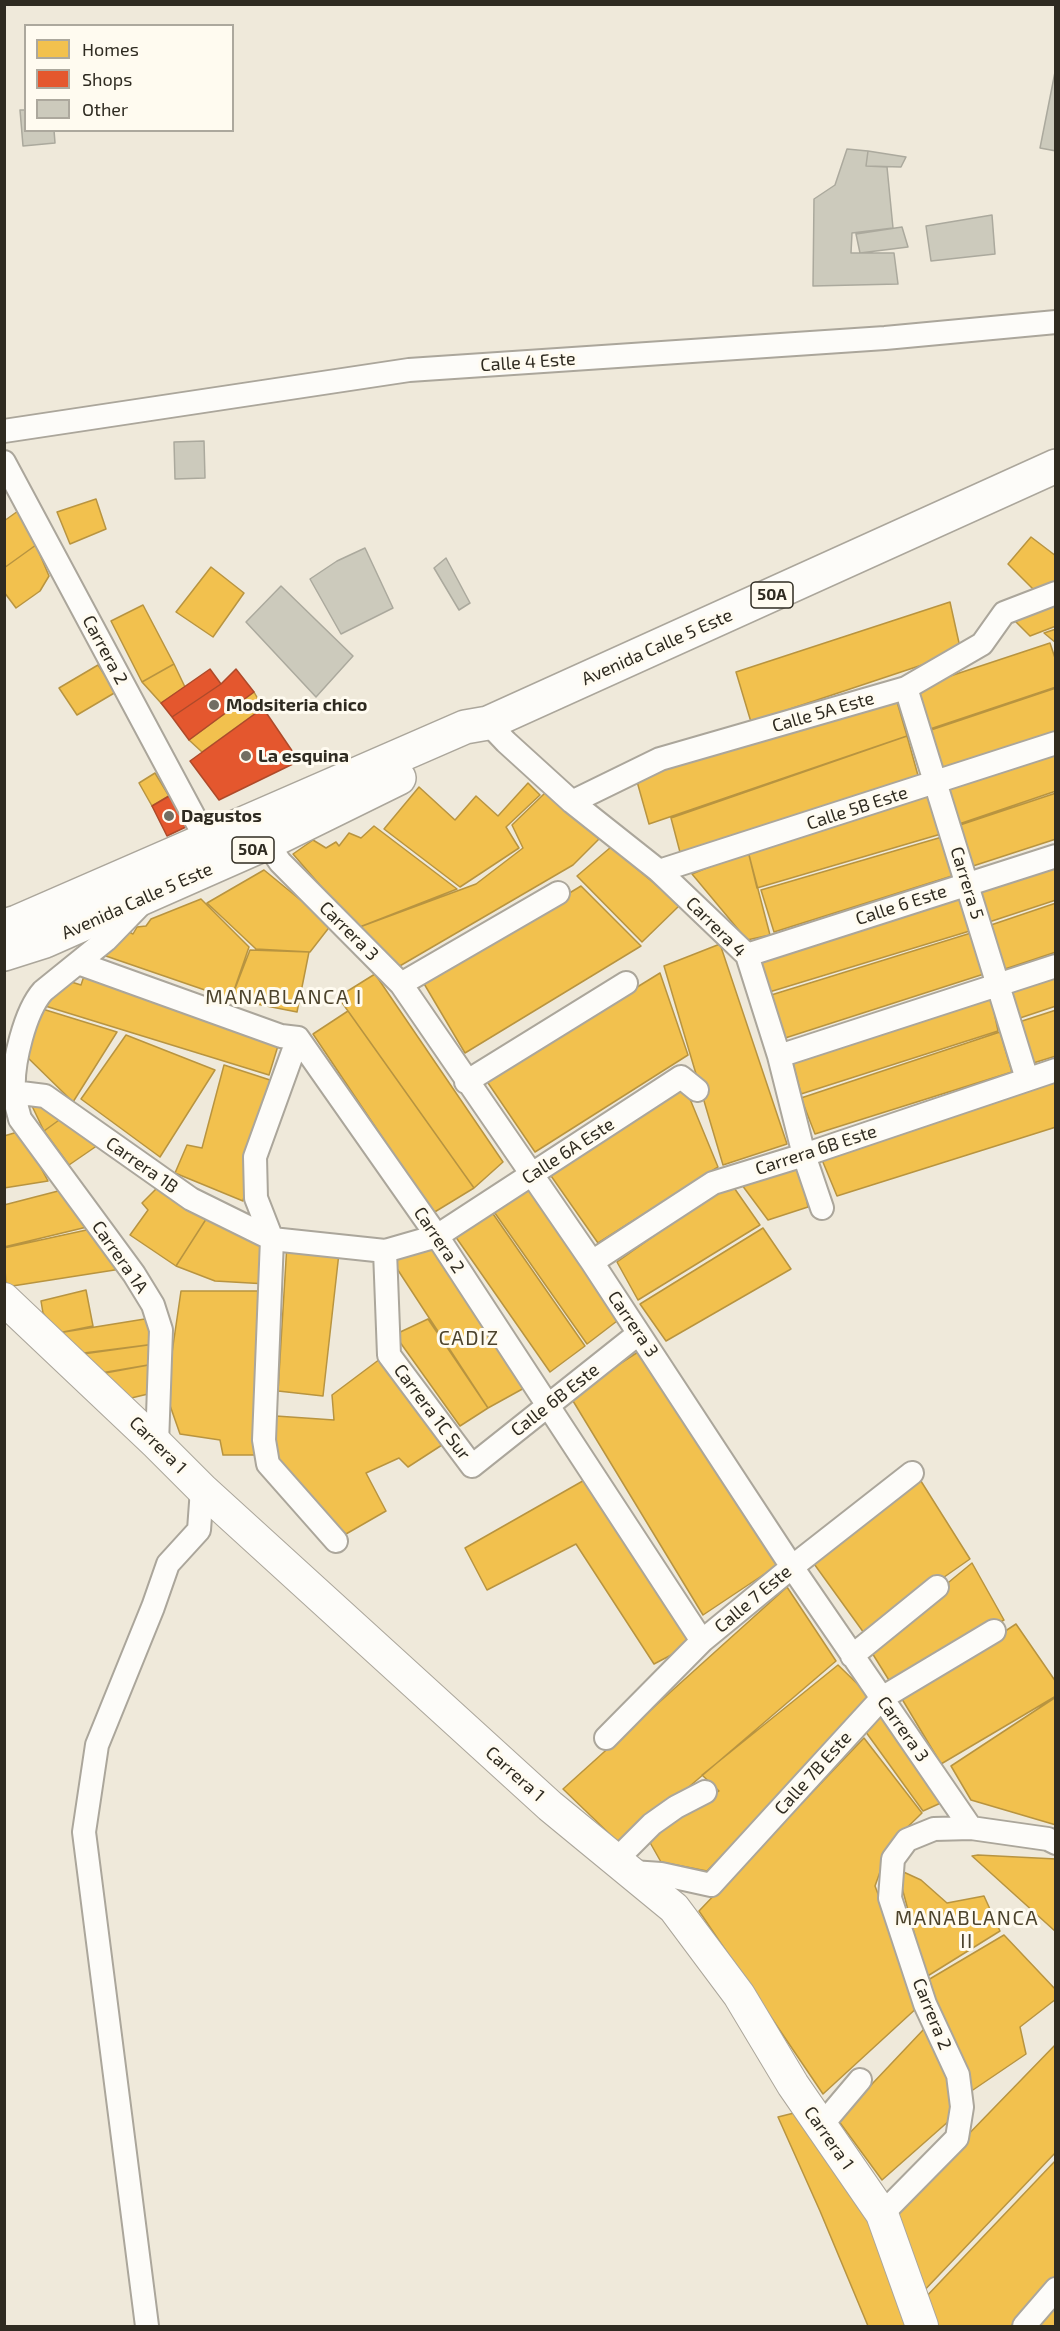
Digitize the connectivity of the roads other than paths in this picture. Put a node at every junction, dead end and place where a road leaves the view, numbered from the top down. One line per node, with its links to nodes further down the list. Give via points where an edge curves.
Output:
1 (1056, 321): 2 (street, Calle 4 Este, via 885,338 409,370)
2 (4, 431)
3 (4, 462): 11 (street, Carrera 2)
4 (1049, 474): 7 (main road, Avenida Calle 5 Este / 50A)
5 (1056, 593): 6 (street, Calle 5A Este, via 1004,613 982,644)
6 (906, 688): 9 (street, Carrera 5); 10 (street, Calle 5A Este, via 660,759)
7 (488, 723): 10 (street, Carrera 4); 11 (main road, Avenida Calle 5 Este / 50A, via 465,727); 12 (main road, Avenida Calle 5 Este / 50A, via 472,742)
8 (1056, 743): 9 (street, Calle 5B Este)
9 (935, 783): 14 (street, Calle 5B Este); 15 (street, Carrera 5)
10 (572, 802): 14 (street, Carrera 4)
11 (206, 839): 18 (main road, Avenida Calle 5 Este / 50A)
12 (267, 843): 17 (main road, Avenida Calle 5 Este / 50A); 24 (street, Carrera 3, via 280,862)
13 (1056, 856): 15 (street, Calle 6 Este)
14 (659, 871): 20 (street, Carrera 4)
15 (967, 884): 20 (street, Calle 6 Este); 25 (street, Carrera 5)
16 (558, 893): 24 (street)
17 (149, 895): 19 (main road, Avenida Calle 5 Este / 50A, via 45,941); 21 (street, Carrera 1A)
18 (4, 926)
19 (4, 954)
20 (747, 955): 27 (street, Carrera 4)
21 (78, 963): 26 (street, via 281,1036); 32 (street, Carrera 1A, via 35,999 16,1053)
22 (1056, 966): 25 (street)
23 (626, 983): 30 (street)
24 (401, 984): 30 (street, Carrera 3)
25 (998, 985): 27 (street); 29 (street, Carrera 5)
26 (298, 1038): 36 (street, Carrera 2); 37 (street, via 255,1157 256,1198)
27 (779, 1056): 33 (street, Carrera 4)
28 (1056, 1070): 29 (street, Carrera 6B Este)
29 (1028, 1079): 33 (street, Carrera 6B Este)
30 (466, 1082): 34 (street, Carrera 3)
31 (697, 1090): 34 (street, Calle 6A Este, via 681,1077)
32 (14, 1092): 37 (street, Carrera 1B, via 45,1096 191,1199); 43 (street, Carrera 1A, via 20,1119 153,1305 161,1330)
33 (804, 1155): 35 (street, Carrera 4); 39 (street, Carrera 6B Este, via 713,1183)
34 (531, 1175): 36 (street, Calle 6A Este); 39 (street, Carrera 3)
35 (822, 1208)
36 (438, 1236): 38 (street, Carrera 1B); 42 (street, Carrera 2)
37 (272, 1239): 38 (street, Carrera 1B); 47 (street, via 264,1440 268,1464)
38 (386, 1251): 44 (street, Carrera 1C Sur, via 389,1354)
39 (592, 1262): 41 (street, Carrera 3)
40 (4, 1299): 43 (street, Carrera 1)
41 (638, 1334): 42 (street, Calle 6B Este); 48 (street, Carrera 3)
42 (549, 1407): 44 (street, Calle 6B Este); 51 (street, Carrera 2)
43 (157, 1444): 46 (street, Carrera 1)
44 (472, 1466)
45 (912, 1473): 48 (street, Calle 7 Este)
46 (202, 1489): 58 (street, Carrera 1, via 550,1806); 63 (street, via 198,1530 168,1564 97,1745 84,1832)
47 (336, 1541)
48 (792, 1567): 51 (street, Calle 7 Este); 52 (street, Carrera 3)
49 (937, 1587): 52 (street)
50 (994, 1631): 53 (street, Calle 7B Este)
51 (702, 1641): 54 (street, Calle 7 Este)
52 (852, 1656): 53 (street, Carrera 3)
53 (882, 1698): 56 (street, Carrera 3); 58 (street, Calle 7B Este, via 711,1885)
54 (606, 1738)
55 (705, 1791): 58 (street, via 652,1824)
56 (971, 1828): 57 (street); 61 (street, Carrera 2, via 934,1829 907,1840 894,1857 890,1899 925,2004 958,2075 962,2107 957,2138)
57 (1056, 1843)
58 (624, 1866): 60 (street, Carrera 1, via 674,1908 733,1986)
59 (860, 2080): 60 (street)
60 (821, 2126): 61 (street, Carrera 1)
61 (882, 2214): 64 (street, Carrera 1)
62 (1056, 2289): 65 (street)
63 (147, 2326)
64 (922, 2326)
65 (1024, 2326)

